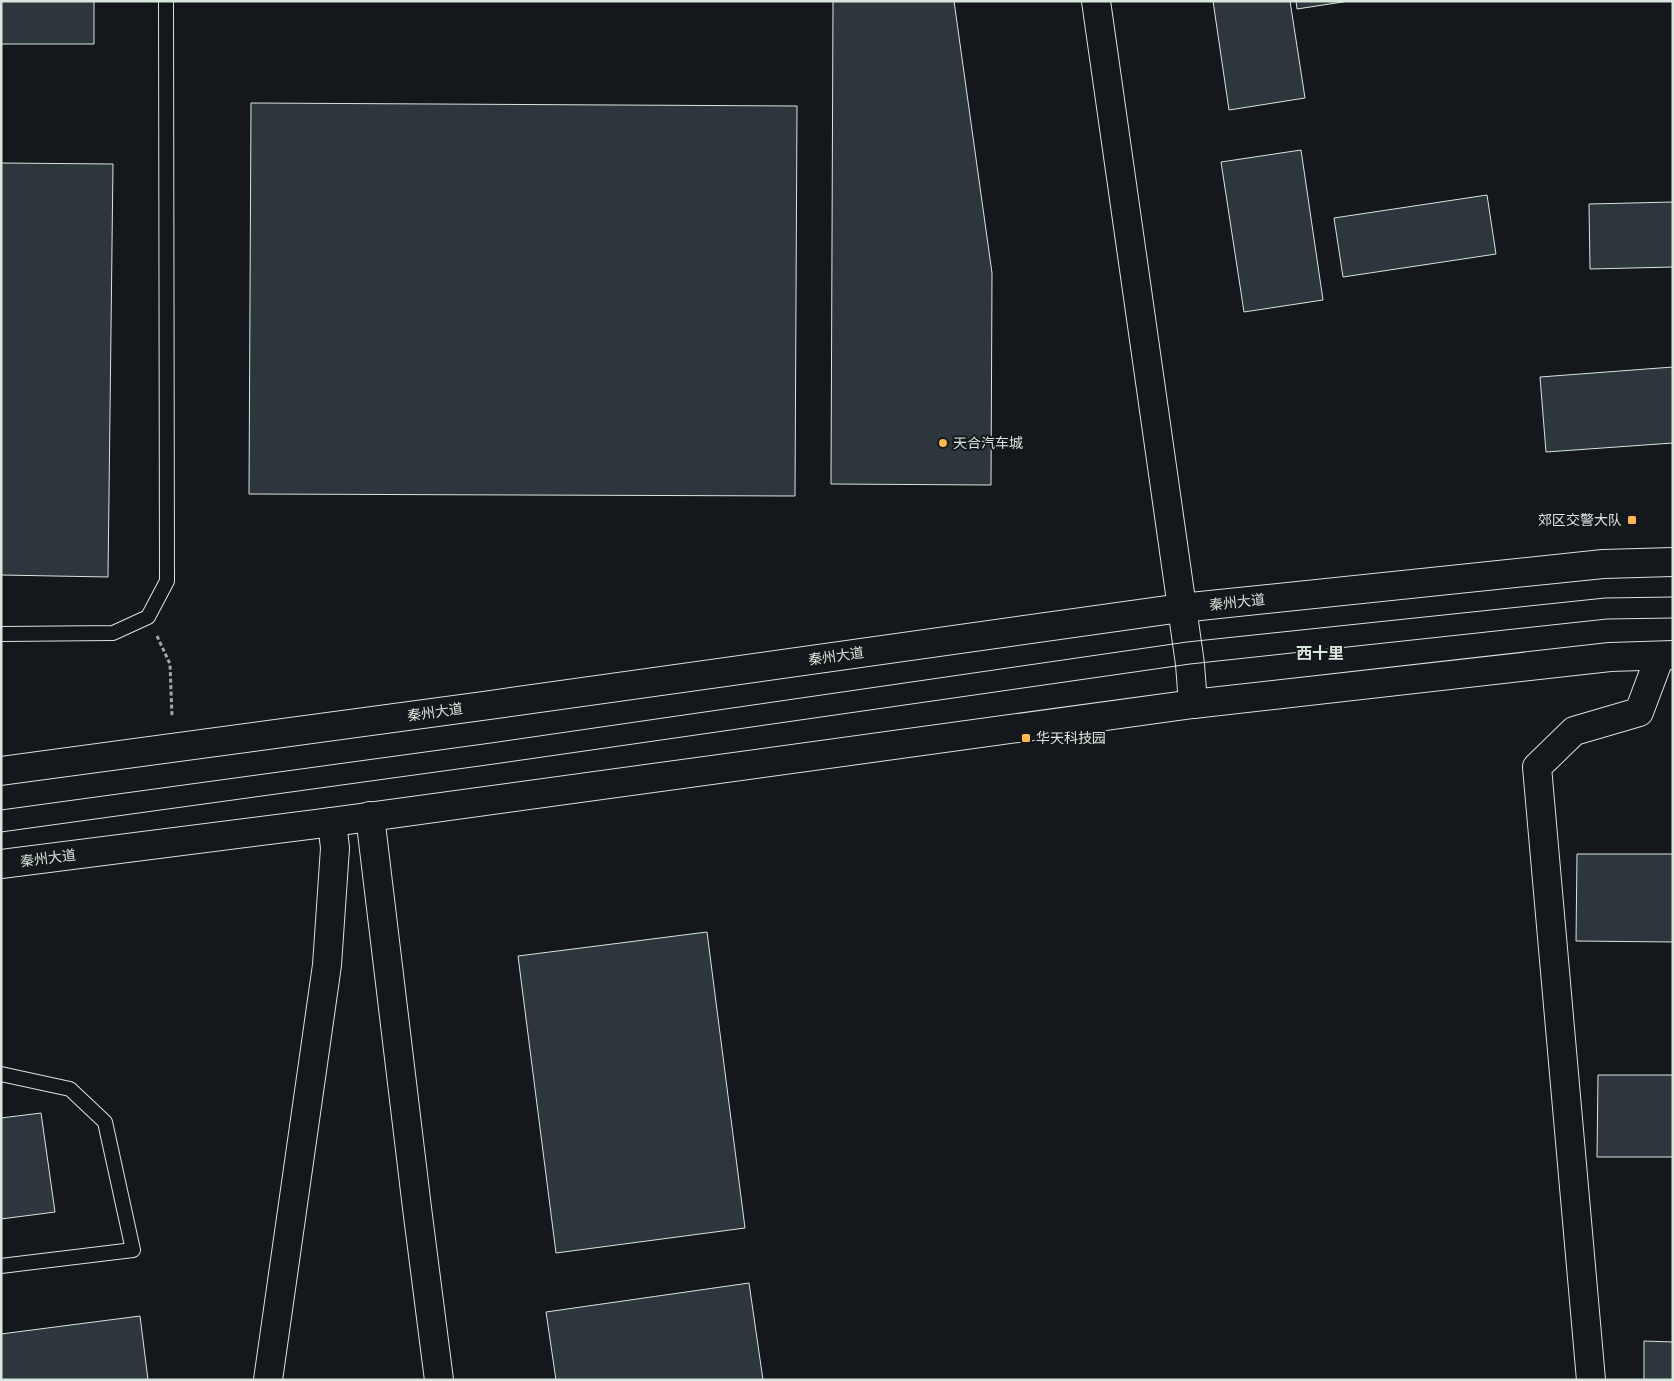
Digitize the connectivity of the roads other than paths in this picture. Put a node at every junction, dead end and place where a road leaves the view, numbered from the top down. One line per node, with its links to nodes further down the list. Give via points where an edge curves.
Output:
1 (166, 1): 5 (lane, via 167,581 148,617 113,633)
2 (1096, 1): 4 (main road)
3 (1673, 562): 4 (main road, 秦州大道, via 1603,564)
4 (1181, 608): 7 (main road); 8 (main road, 秦州大道)
5 (1, 634)
6 (1666, 655): 7 (main road, 秦州大道, via 1610,657); 16 (main road, via 1639,712 1574,732 1537,766)
7 (1193, 704): 9 (main road, 秦州大道)
8 (1, 771)
9 (370, 816): 10 (main road, 秦州大道); 15 (main road)
10 (332, 822): 11 (main road, 秦州大道); 14 (main road, via 335,848 327,965)
11 (1, 864)
12 (1, 1074): 13 (lane, via 70,1089 105,1122 133,1250)
13 (1, 1266)
14 (268, 1380)
15 (439, 1380)
16 (1591, 1380)

